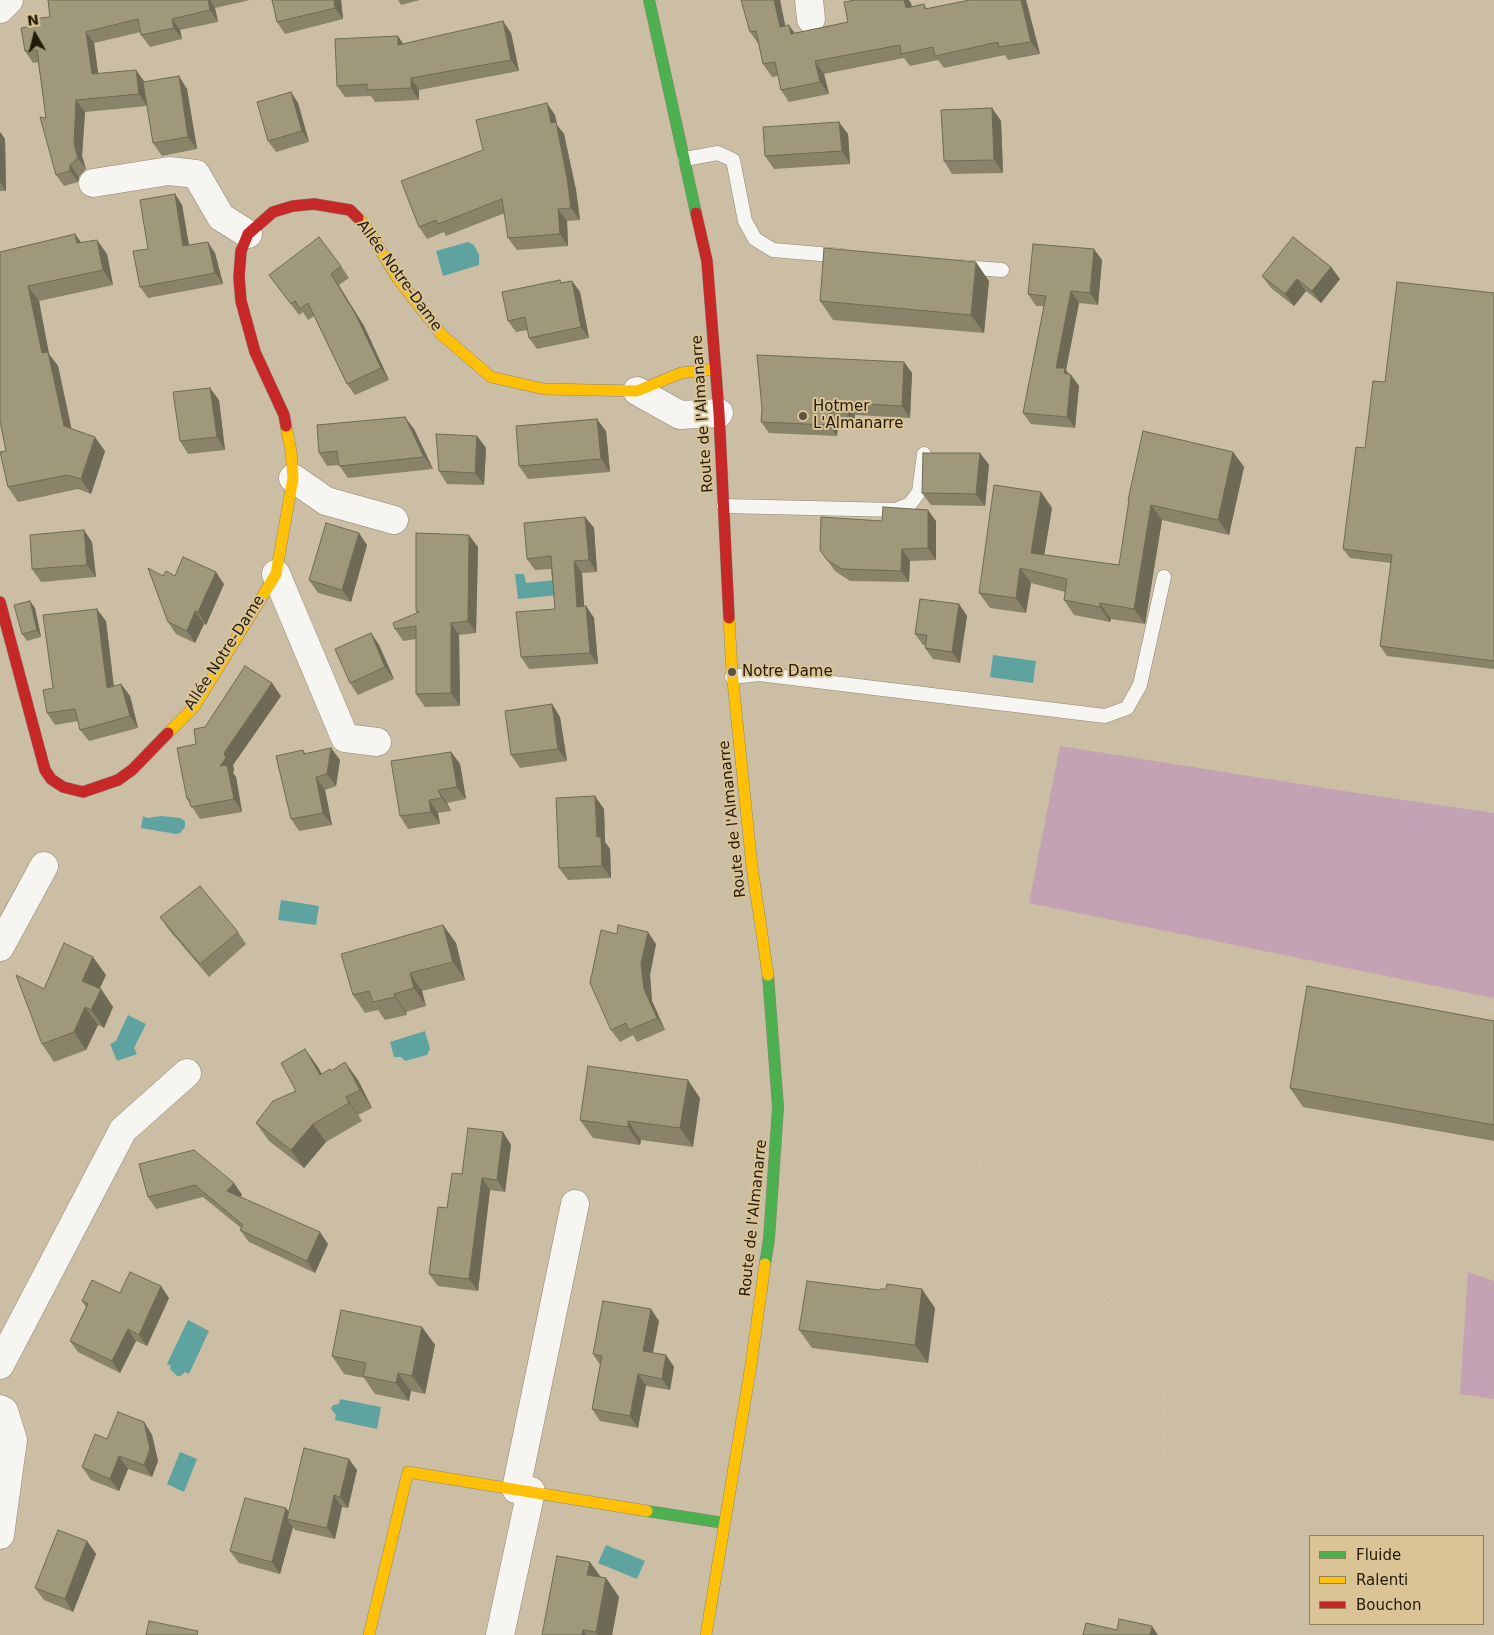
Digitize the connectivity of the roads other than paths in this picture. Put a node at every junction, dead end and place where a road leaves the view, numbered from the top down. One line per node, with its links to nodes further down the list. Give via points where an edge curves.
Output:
1 (9, 0): 3 (street)
2 (649, 0): 4 (street, Route de l'Almanarre)
3 (0, 10)
4 (685, 159): 7 (lane, via 718,153 733,160 745,221 756,239 772,250); 10 (street, Route de l'Almanarre, via 707,261)
5 (93, 183): 6 (street, via 169,172 196,174 221,217)
6 (248, 234): 11 (street, Allée Notre-Dame, via 273,212 293,206 314,204 350,210 365,225 398,279 442,335 491,377 544,389); 14 (street, Allée Notre-Dame, via 241,251 241,301 255,352 284,415)
7 (859, 258)
8 (945, 265): 9 (lane)
9 (1002, 270)
10 (716, 369): 11 (street, Allée Notre-Dame, via 682,373); 12 (street, Route de l'Almanarre)
11 (637, 391): 12 (street, Allée Notre-Dame, via 680,415)
12 (719, 413): 15 (street, Route de l'Almanarre)
13 (924, 454): 15 (lane, via 919,492 910,504 896,510)
14 (293, 478): 16 (street, via 326,501); 17 (street, Allée Notre-Dame)
15 (724, 506): 20 (street, Route de l'Almanarre)
16 (394, 520)
17 (276, 574): 19 (street, Allée Notre-Dame, via 194,707 132,770 118,780 83,792 63,787 50,779 45,770); 21 (street, Allée Notre-Dame, via 345,738)
18 (1164, 577): 20 (lane, via 1140,685 1127,708 1105,716 759,674)
19 (0, 602)
20 (732, 677): 29 (street, Route de l'Almanarre, via 752,867 770,987 778,1107 769,1239)
21 (377, 742)
22 (44, 866): 23 (street)
23 (0, 947)
24 (187, 1073): 26 (street, via 123,1130)
25 (575, 1204): 28 (street)
26 (0, 1365)
27 (0, 1409): 30 (street, via 4,1411 13,1440)
28 (523, 1490): 29 (street); 31 (street, via 408,1472); 32 (street)
29 (724, 1523): 33 (street, Route de l'Almanarre)
30 (0, 1535)
31 (369, 1635)
32 (500, 1635)
33 (706, 1635)

